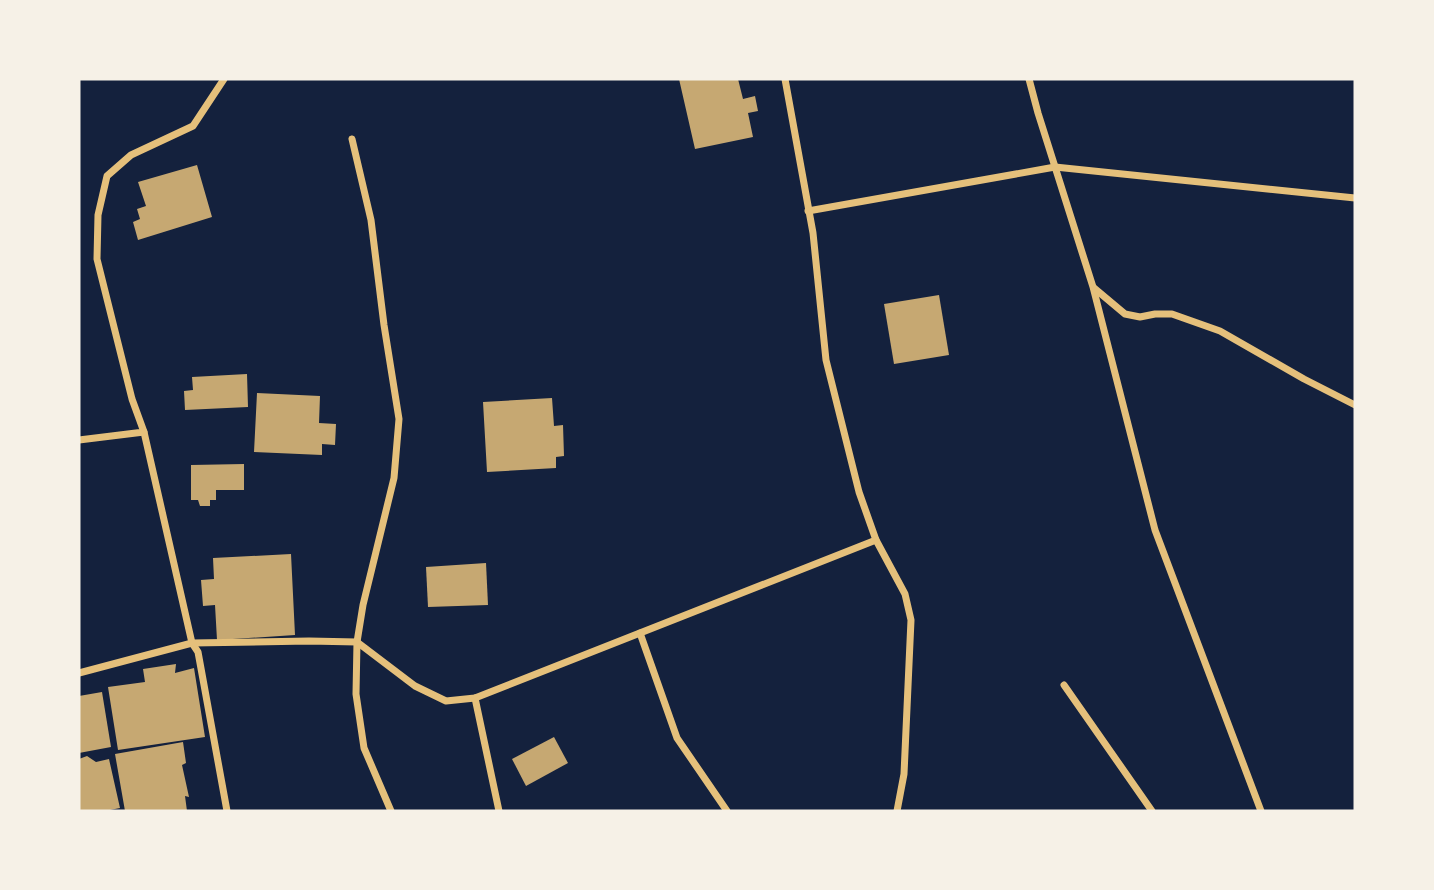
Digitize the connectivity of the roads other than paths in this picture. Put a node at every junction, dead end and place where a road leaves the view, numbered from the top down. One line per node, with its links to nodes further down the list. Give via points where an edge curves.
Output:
1 (224, 79): 10 (street, via 193,126 131,155 107,176 98,215 97,258)
2 (785, 79): 7 (street)
3 (1029, 79): 5 (street)
4 (352, 139): 14 (street, via 371,220 399,419 394,478)
5 (1055, 167): 6 (street); 7 (street); 8 (street)
6 (1355, 198)
7 (808, 211): 12 (street, via 826,360 859,492)
8 (1093, 287): 9 (street, via 1125,314 1172,314 1220,331); 25 (street, via 1155,530)
9 (1355, 405)
10 (144, 432): 11 (street); 15 (street)
11 (79, 440)
12 (876, 540): 13 (street); 23 (street, via 905,594 911,620 904,774)
13 (640, 632): 18 (street); 22 (street, via 677,738)
14 (357, 642): 15 (street); 18 (street, via 415,686 446,701); 20 (street, via 356,694 364,748)
15 (192, 643): 16 (street); 19 (street, via 198,652)
16 (79, 673)
17 (1064, 685): 24 (street)
18 (475, 698): 21 (street)
19 (228, 811)
20 (391, 811)
21 (499, 811)
22 (727, 811)
23 (897, 811)
24 (1152, 811)
25 (1261, 811)

